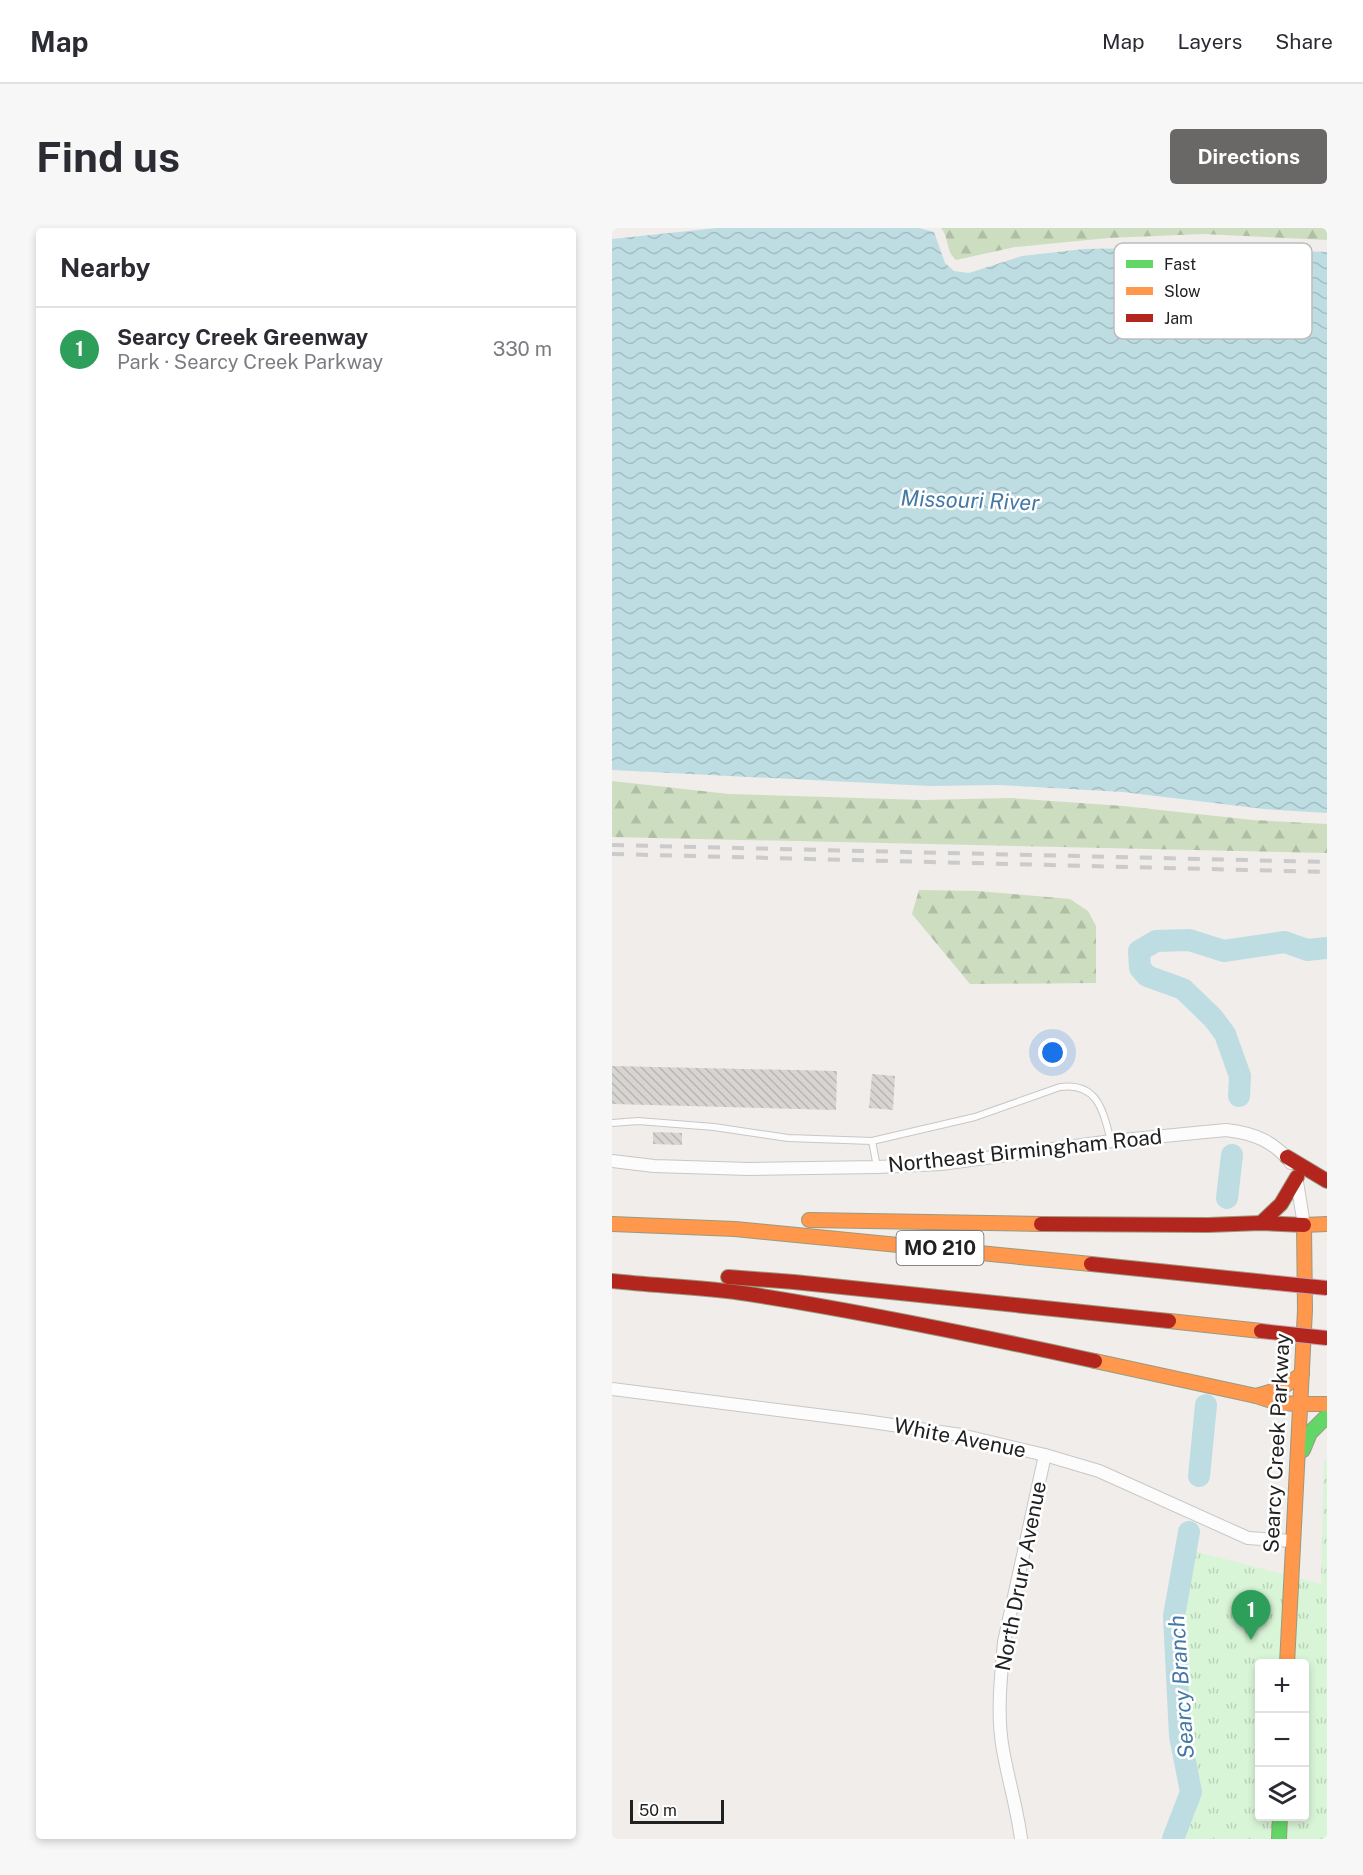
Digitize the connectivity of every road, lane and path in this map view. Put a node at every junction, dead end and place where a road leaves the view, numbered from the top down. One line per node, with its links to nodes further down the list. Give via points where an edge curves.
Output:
1 (612, 1123): 2 (lane, via 638,1121 788,1138)
2 (872, 1141): 3 (lane, via 975,1117 1060,1087 1079,1086 1098,1102); 6 (lane)
3 (1112, 1141): 4 (street, Northeast Birmingham Road, via 1226,1130 1269,1142); 6 (street, Northeast Birmingham Road, via 941,1164)
4 (1287, 1157): 7 (street, Northeast Birmingham Road); 8 (main road)
5 (612, 1161): 6 (street, Northeast Birmingham Road, via 749,1169)
6 (877, 1167)
7 (1297, 1177): 9 (main road, via 1281,1204); 12 (street, Northeast Birmingham Road)
8 (1327, 1180)
9 (1261, 1223): 12 (main road); 13 (main road, via 793,1220)
10 (612, 1224): 13 (main road, MO 210)
11 (1327, 1224): 12 (main road)
12 (1304, 1225): 18 (main road, Searcy Creek Parkway)
13 (735, 1229): 16 (main road, MO 210, bridge)
14 (612, 1272): 17 (main road, MO 210, bridge, via 794,1282)
15 (612, 1281): 20 (main road, via 706,1288 846,1310)
16 (1327, 1288)
17 (1327, 1338)
18 (1302, 1374): 20 (main road, via 1283,1389); 21 (main road, Searcy Creek Parkway)
19 (612, 1389): 24 (street, White Avenue, via 961,1435)
20 (1256, 1396): 21 (main road)
21 (1300, 1404): 22 (main road); 25 (main road, Searcy Creek Parkway)
22 (1327, 1404)
23 (1327, 1416): 25 (main road, via 1310,1433)
24 (1045, 1455): 26 (street, White Avenue, via 1099,1471 1248,1538); 29 (street, North Drury Avenue, via 1004,1642 1001,1673 1002,1741)
25 (1299, 1457): 26 (main road, Searcy Creek Parkway)
26 (1292, 1541): 27 (main road, Searcy Creek Parkway)
27 (1287, 1659)
28 (1280, 1821): 30 (main road)
29 (1021, 1839)
30 (1279, 1839)

